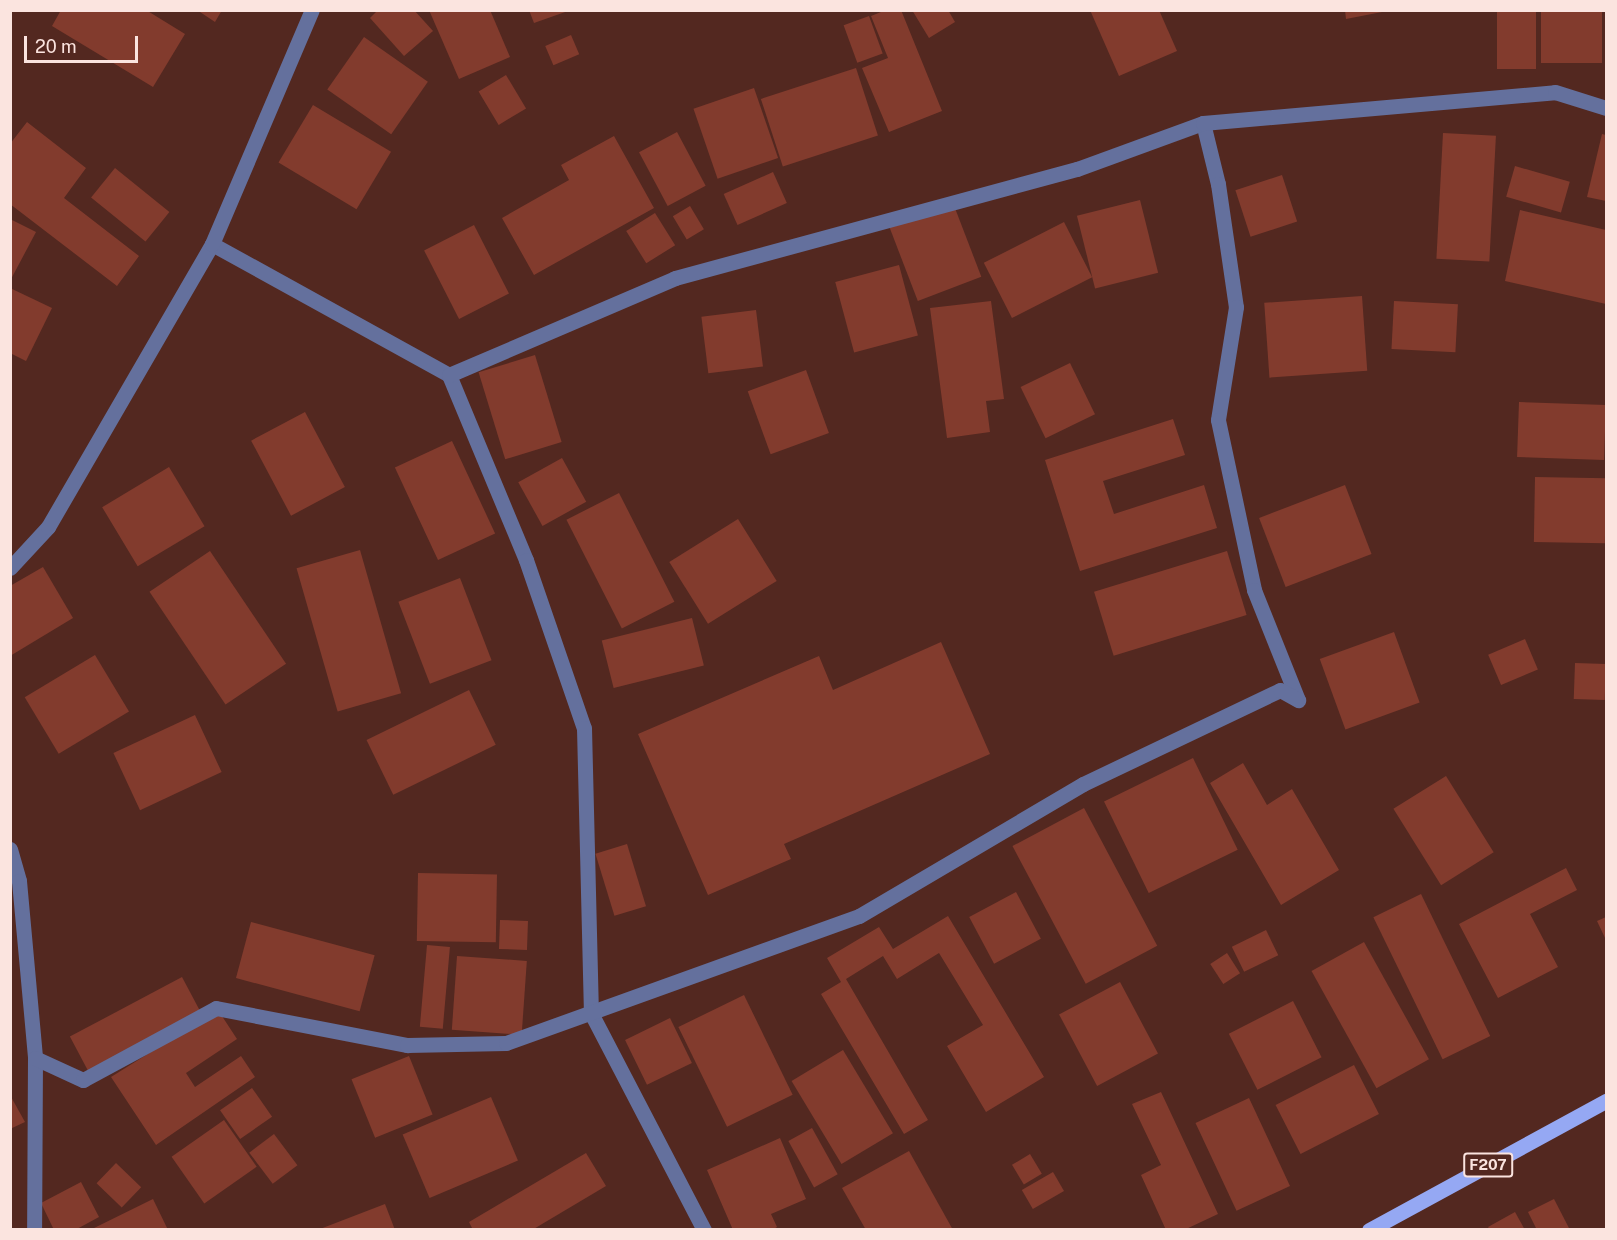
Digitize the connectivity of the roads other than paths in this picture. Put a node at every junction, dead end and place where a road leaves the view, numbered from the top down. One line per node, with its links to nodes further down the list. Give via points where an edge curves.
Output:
1 (312, 10): 4 (street)
2 (1606, 108): 3 (street, via 1556,92)
3 (1203, 123): 5 (street, via 1077,170 675,278); 8 (street, via 1218,184 1236,307 1218,420 1254,590 1298,700 1280,690 1083,784 860,916)
4 (212, 244): 5 (street); 6 (street, via 48,527)
5 (449, 375): 8 (street, via 526,560 584,729)
6 (10, 568)
7 (10, 849): 9 (street, via 19,881)
8 (591, 1013): 9 (street, via 506,1042 407,1045 216,1008 83,1080); 12 (street)
9 (35, 1058): 11 (street)
10 (1606, 1101): 13 (main road, F207)
11 (34, 1230)
12 (704, 1230)
13 (1369, 1230)

